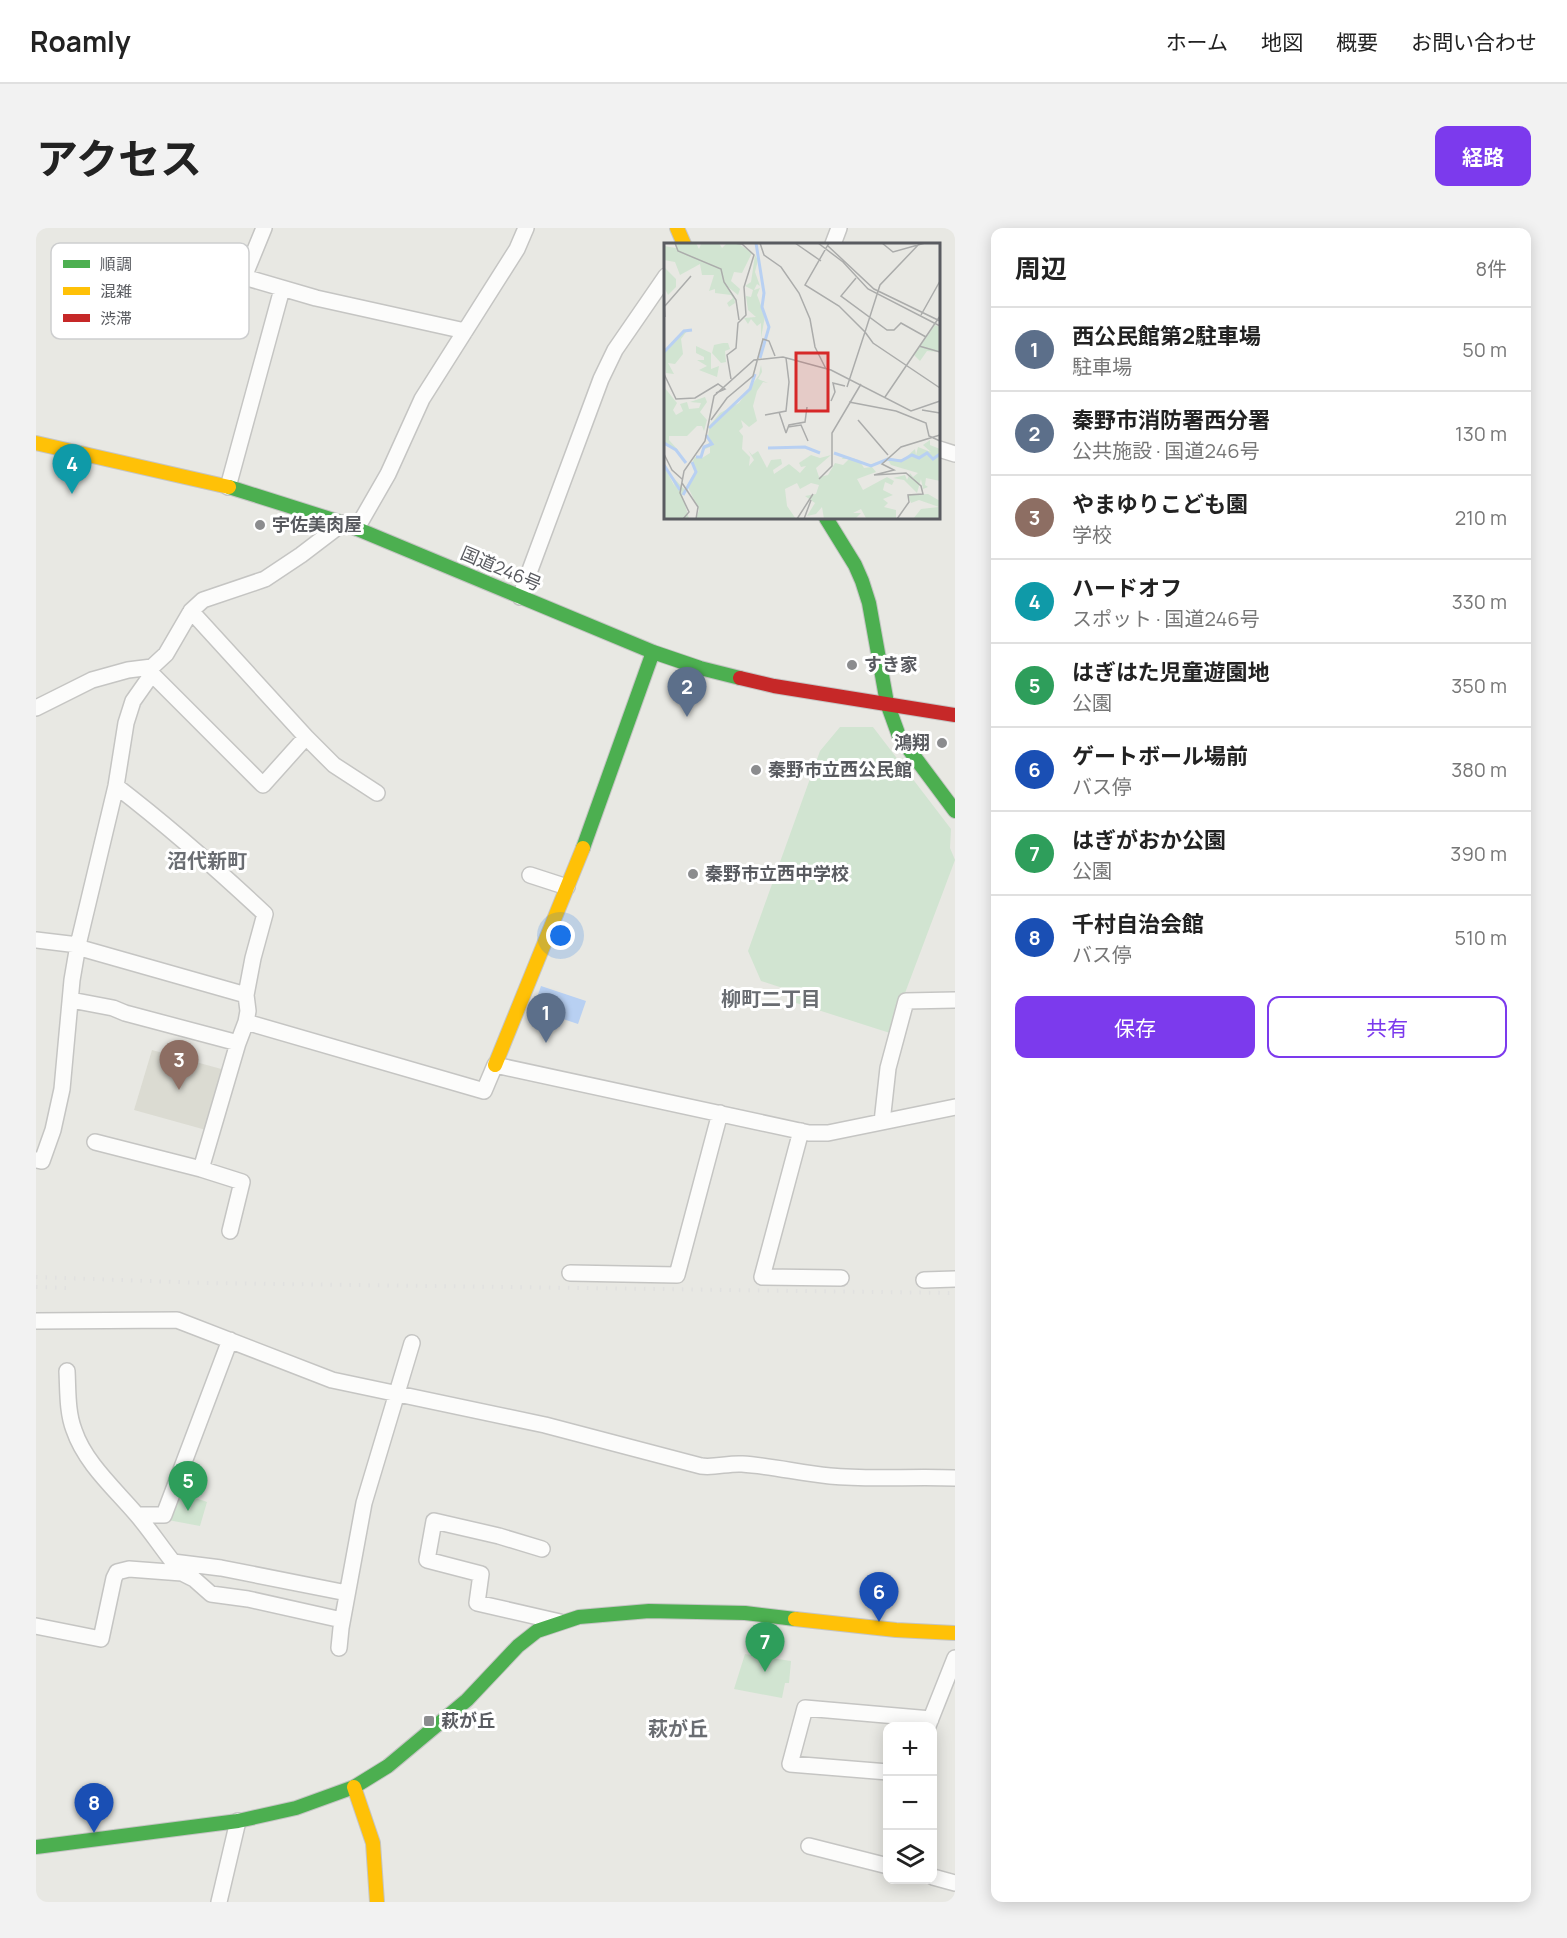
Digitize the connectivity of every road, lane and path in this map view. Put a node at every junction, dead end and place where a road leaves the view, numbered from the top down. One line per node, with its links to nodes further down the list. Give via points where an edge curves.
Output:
1 (264, 228): 5 (street)
2 (526, 228): 9 (street)
3 (839, 228): 4 (street)
4 (833, 243)
5 (249, 265)
6 (249, 279): 8 (street)
7 (664, 279): 17 (street, via 615,350 601,379)
8 (282, 289): 9 (street); 13 (street)
9 (465, 331): 16 (street, via 422,399 388,474)
10 (36, 443): 13 (main road, 国道246号)
11 (940, 449): 12 (street)
12 (955, 454)
13 (228, 487): 15 (main road, 国道246号)
14 (827, 519): 21 (main road, via 862,581)
15 (343, 523): 16 (main road, 国道246号); 18 (street, via 265,579 203,600)
16 (357, 528): 17 (main road, 国道246号)
17 (520, 597): 19 (main road, 国道246号)
18 (191, 611): 20 (street); 24 (street)
19 (653, 652): 21 (main road, 国道246号, via 753,681); 29 (main road)
20 (152, 670): 22 (street, via 128,670 92,680); 24 (street, via 263,785); 25 (street, via 133,701 126,723)
21 (887, 703): 23 (main road, 国道246号); 27 (main road, via 899,736)
22 (36, 708)
23 (955, 715)
24 (306, 737): 26 (street, via 334,765)
25 (116, 786): 31 (street); 32 (street, via 211,863 266,914)
26 (377, 794)
27 (955, 811)
28 (530, 875): 29 (street)
29 (567, 887): 37 (main road)
30 (36, 940): 31 (street)
31 (78, 945): 32 (street); 33 (street)
32 (246, 995): 35 (street)
33 (71, 1000): 36 (street); 43 (street, via 53,1131 42,1161)
34 (955, 1000): 40 (street, via 906,1001 888,1068)
35 (246, 1022): 36 (street); 37 (street, via 484,1091)
36 (238, 1043): 44 (street)
37 (495, 1065): 39 (street)
38 (955, 1107): 40 (street)
39 (720, 1113): 41 (street); 46 (street, via 677,1275)
40 (882, 1122): 41 (street, via 828,1133)
41 (801, 1131): 47 (street, via 762,1277)
42 (95, 1142): 44 (street)
43 (36, 1160)
44 (201, 1169): 45 (street, via 242,1182)
45 (230, 1231)
46 (570, 1273)
47 (842, 1278)
48 (955, 1279): 49 (street)
49 (924, 1280)
50 (36, 1321): 51 (street, via 177,1320)
51 (230, 1340): 54 (street, via 332,1380); 56 (street, via 164,1515)
52 (412, 1343): 54 (street)
53 (67, 1371): 56 (street, via 74,1431 110,1486)
54 (398, 1394): 55 (street, via 545,1425 701,1466 739,1464 858,1478); 58 (street, via 364,1503)
55 (955, 1478)
56 (138, 1515): 58 (street, via 173,1562)
57 (542, 1549): 60 (street, via 434,1521 427,1560 482,1574 477,1603)
58 (347, 1593): 59 (street)
59 (342, 1620): 61 (street, via 211,1594 182,1573 129,1569 117,1572 114,1578 101,1639); 63 (street)
60 (560, 1622): 62 (main road, via 649,1611); 68 (main road, via 537,1631 518,1646 467,1700 388,1766)
61 (36, 1626)
62 (955, 1633)
63 (339, 1648)
64 (955, 1658): 66 (street)
65 (921, 1722): 67 (street, via 806,1708 790,1764)
66 (929, 1722)
67 (883, 1772)
68 (354, 1786): 69 (main road, via 296,1808); 76 (main road, via 373,1842)
69 (238, 1821): 71 (main road); 75 (street)
70 (809, 1846): 72 (street)
71 (36, 1847)
72 (883, 1860)
73 (937, 1878): 74 (street)
74 (955, 1883)
75 (219, 1902)
76 (377, 1902)

